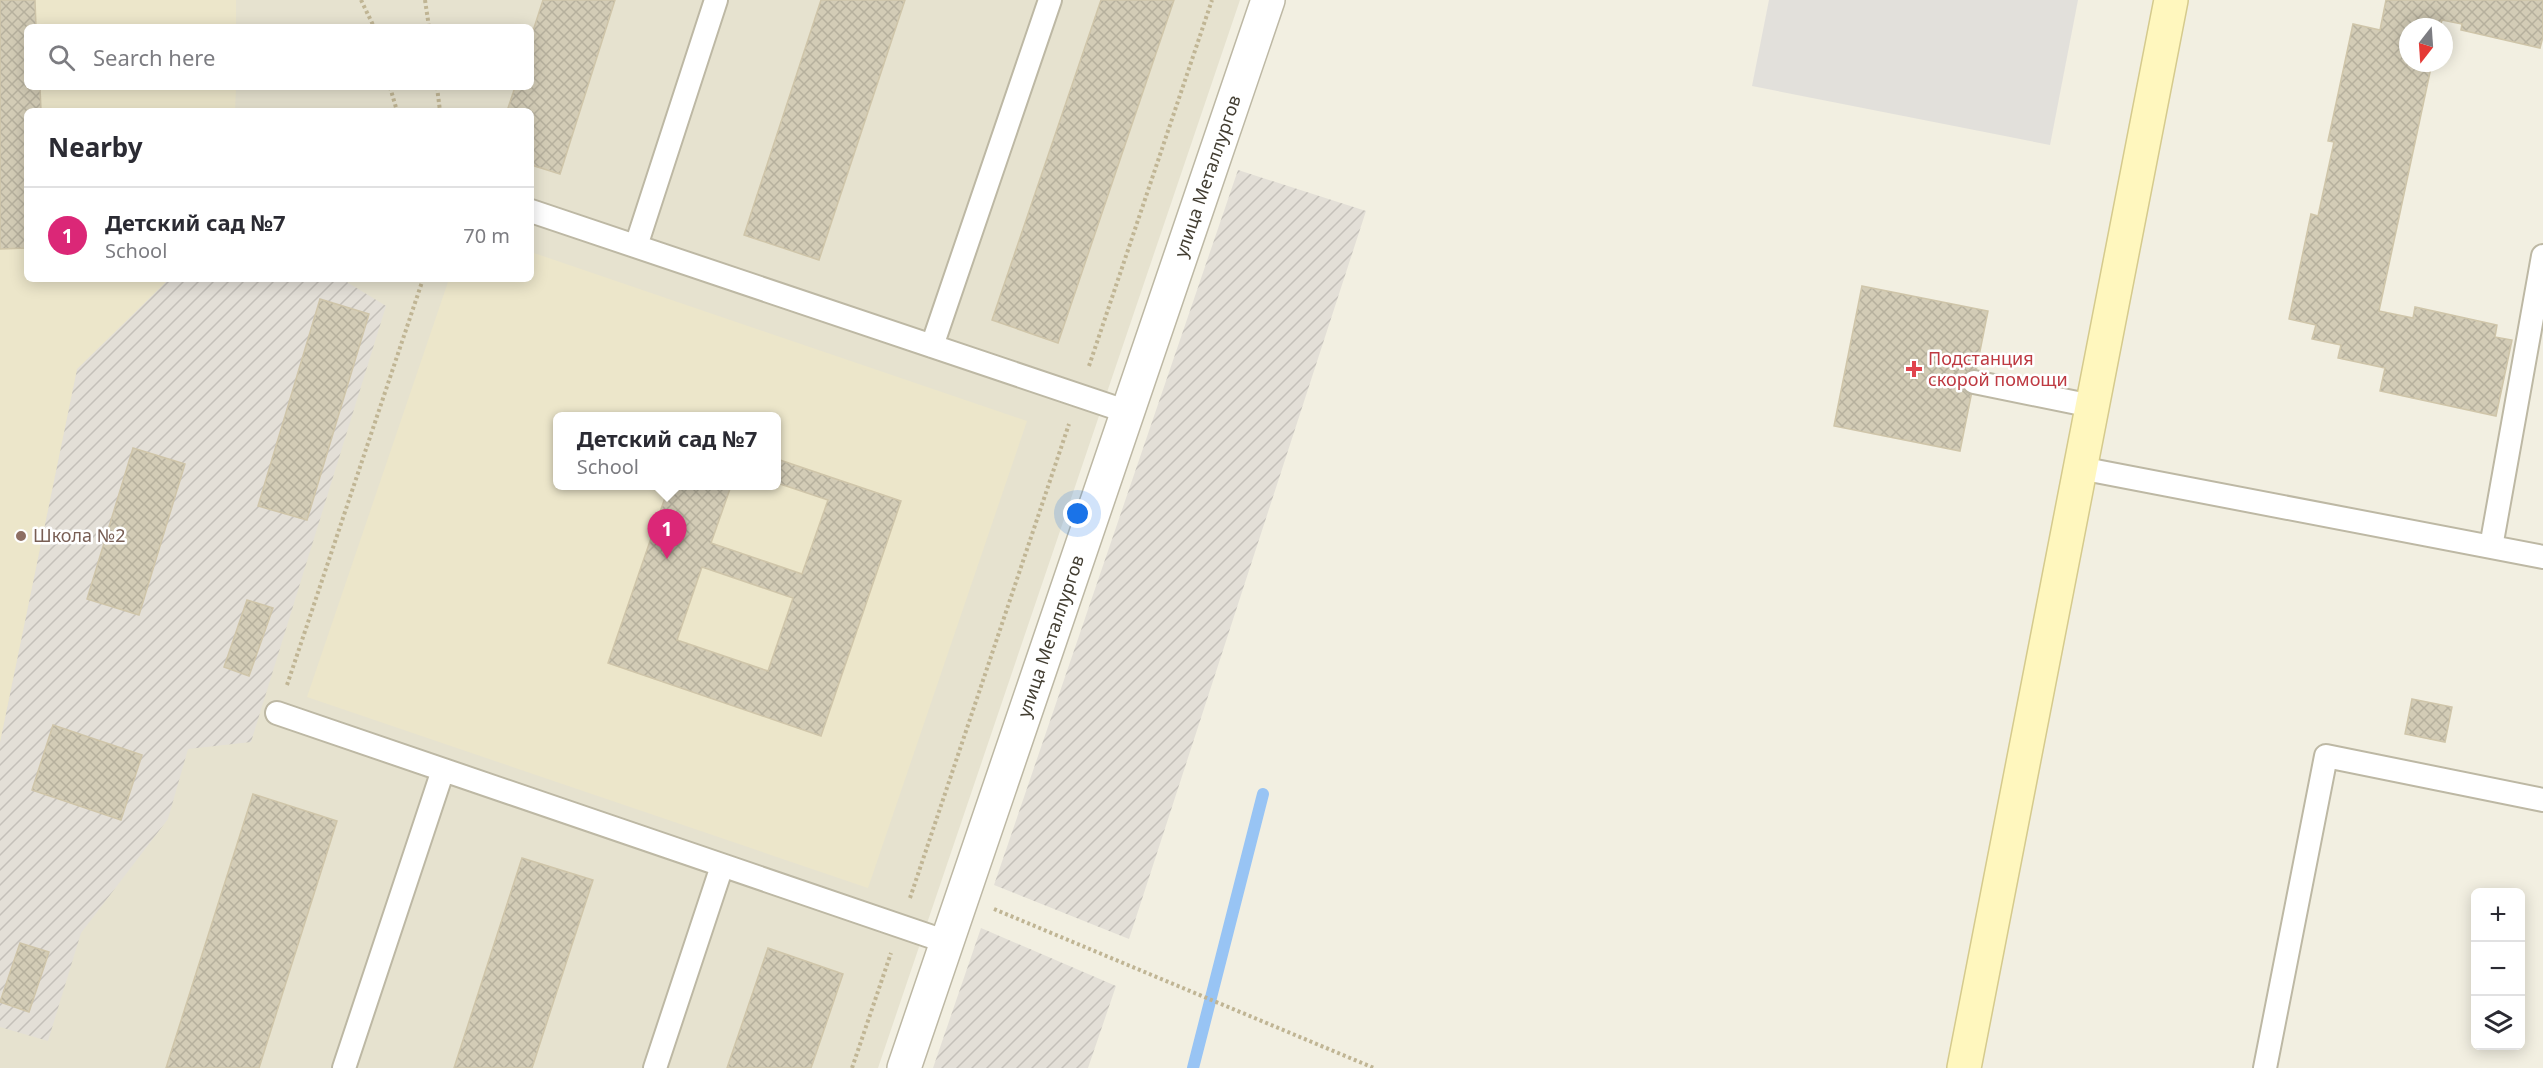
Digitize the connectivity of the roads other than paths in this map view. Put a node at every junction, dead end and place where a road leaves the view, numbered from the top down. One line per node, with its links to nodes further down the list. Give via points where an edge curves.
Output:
1 (716, 0): 6 (lane)
2 (1050, 0): 8 (lane)
3 (1268, 0): 11 (street, улица Металлургов)
4 (2171, 0): 10 (street)
5 (534, 212): 6 (lane)
6 (636, 246): 8 (lane)
7 (2543, 256): 13 (lane)
8 (932, 346): 11 (lane)
9 (1974, 382): 10 (lane)
10 (2092, 406): 12 (street)
11 (1128, 412): 19 (street, улица Металлургов)
12 (2080, 468): 13 (lane); 23 (street)
13 (2491, 547): 14 (lane)
14 (2543, 557)
15 (277, 713): 16 (lane)
16 (443, 770): 18 (lane); 20 (lane)
17 (2543, 800): 24 (lane, via 2325,756)
18 (722, 866): 19 (lane); 21 (lane)
19 (947, 942): 22 (street, улица Металлургов)
20 (344, 1068)
21 (655, 1068)
22 (904, 1068)
23 (1964, 1068)
24 (2265, 1068)

